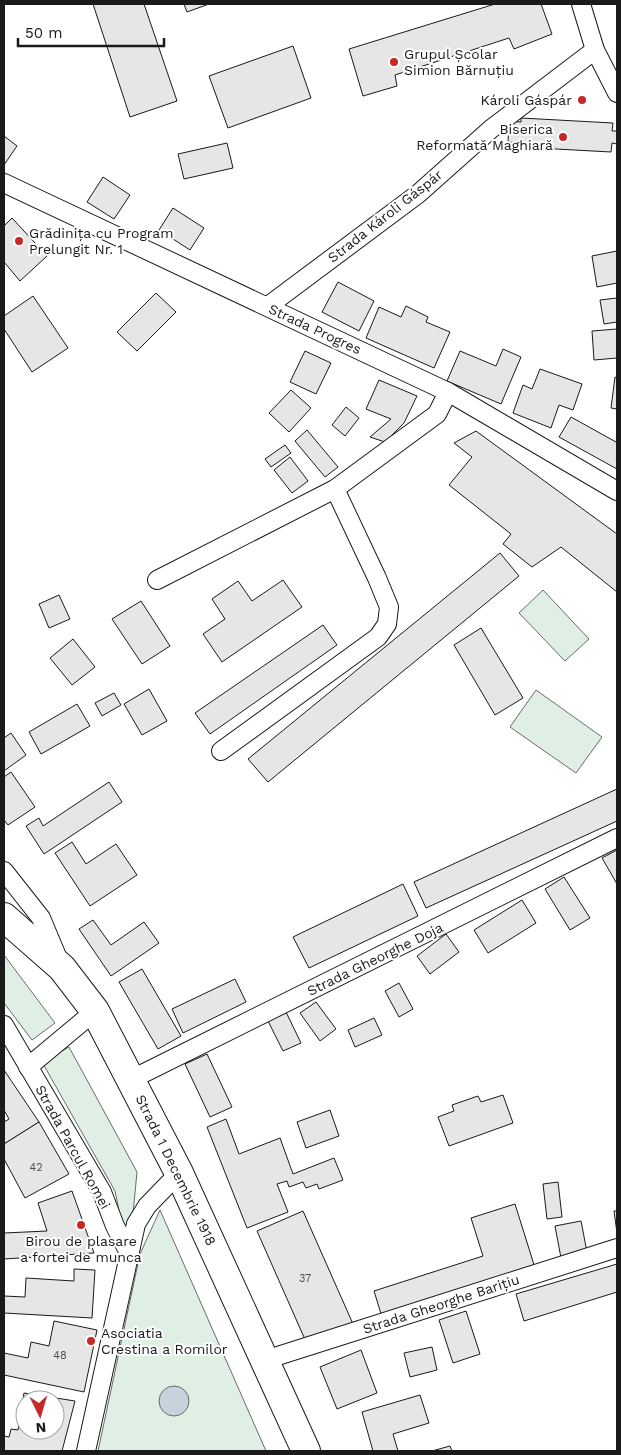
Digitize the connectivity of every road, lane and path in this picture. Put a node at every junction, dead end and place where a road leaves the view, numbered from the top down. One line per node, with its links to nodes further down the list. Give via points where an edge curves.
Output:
1 (581, 4): 2 (street)
2 (595, 50): 3 (street); 5 (street, Strada Károli Gáspár, via 491,129 418,194)
3 (617, 93)
4 (4, 183): 5 (street, Strada Progres)
5 (268, 306): 6 (street, Strada Progres)
6 (448, 392): 7 (street, via 437,414); 8 (street, Strada Progres)
7 (335, 489): 9 (street); 10 (street, via 389,607 387,624 378,637)
8 (617, 491)
9 (157, 580)
10 (221, 750)
11 (617, 838): 18 (street, Strada Gheorghe Doja)
12 (4, 872): 14 (street, via 41,918)
13 (4, 917): 14 (main road, Strada 1 Decembrie 1918)
14 (62, 968): 15 (main road, Strada 1 Decembrie 1918)
15 (95, 1011): 17 (street); 18 (main road, Strada 1 Decembrie 1918)
16 (4, 1025): 17 (street, Strada Parcul Romei)
17 (28, 1067): 21 (street, Strada Parcul Romei, via 102,1192)
18 (132, 1079): 19 (main road, Strada 1 Decembrie 1918)
19 (179, 1173): 21 (street, via 147,1206 136,1224); 22 (main road, Strada 1 Decembrie 1918)
20 (617, 1248): 22 (street, Strada Gheorghe Barițiu)
21 (130, 1255): 23 (street)
22 (265, 1360): 24 (main road, Strada 1 Decembrie 1918)
23 (86, 1451)
24 (306, 1451)

